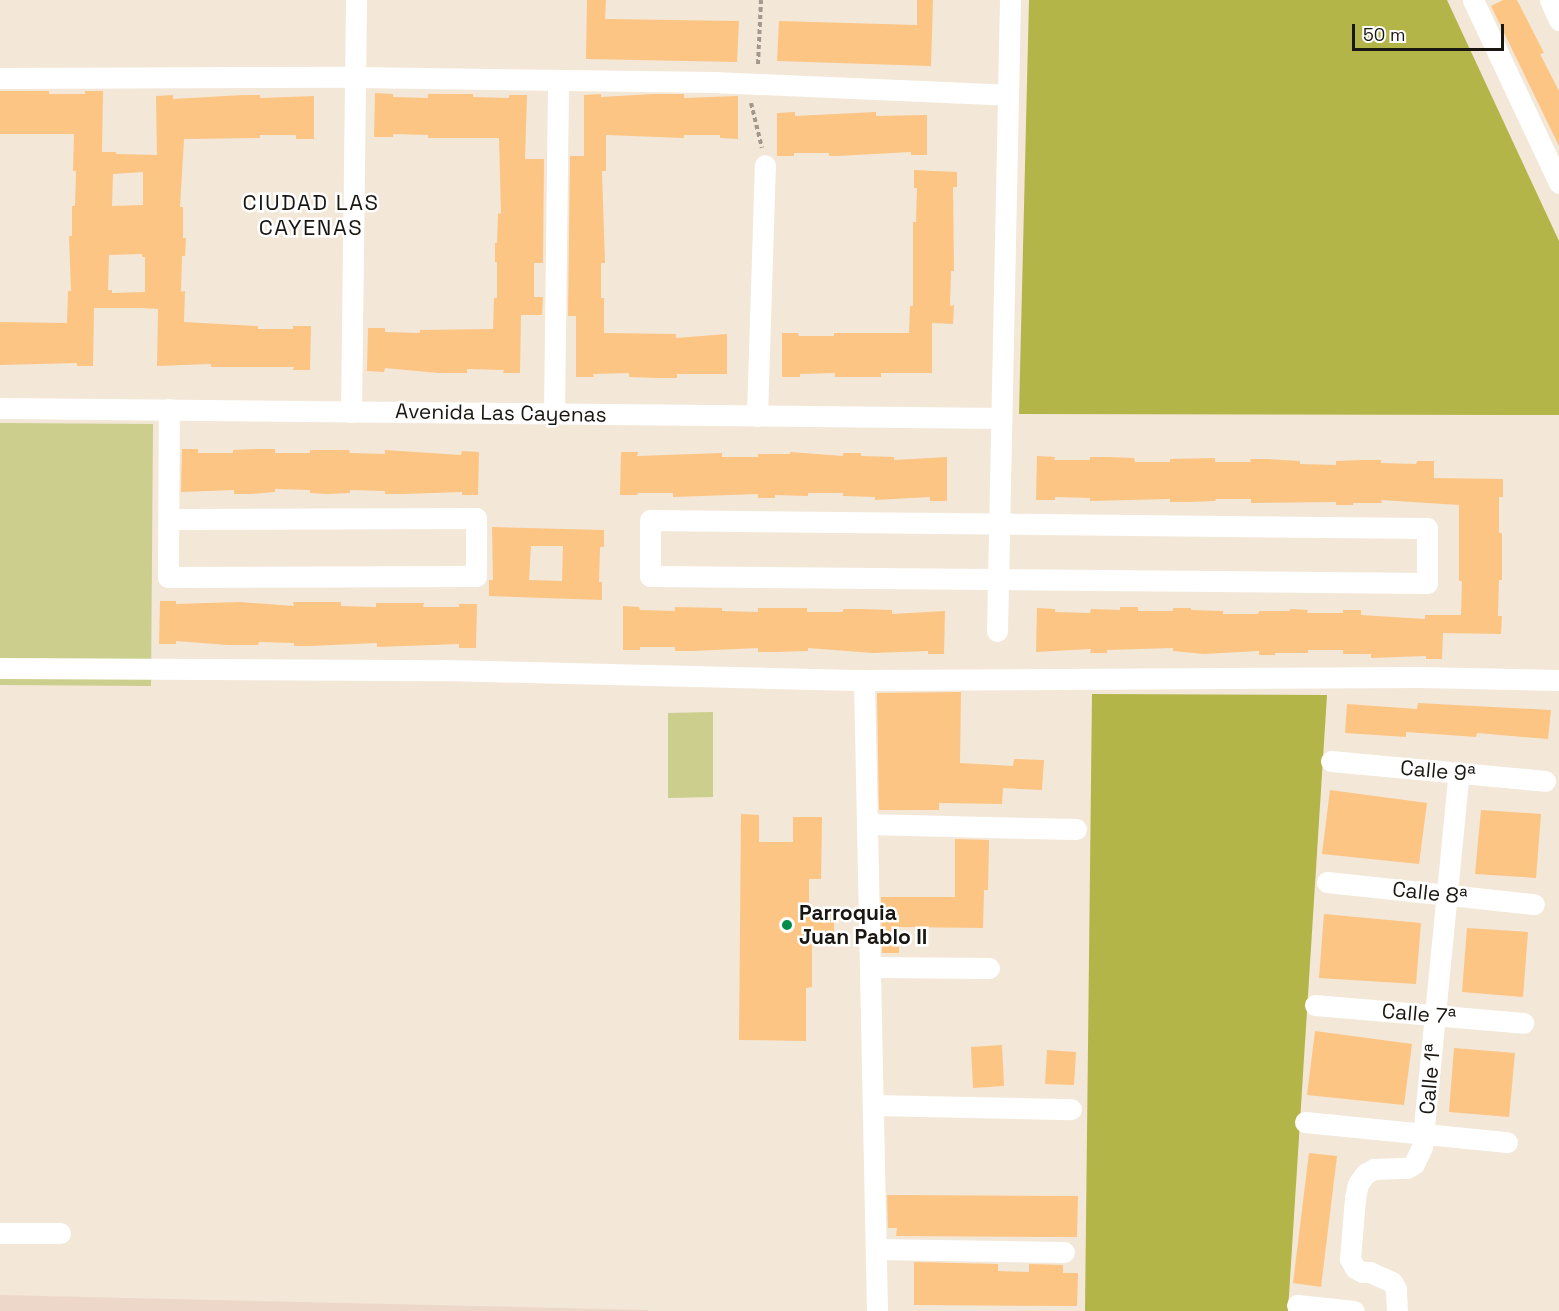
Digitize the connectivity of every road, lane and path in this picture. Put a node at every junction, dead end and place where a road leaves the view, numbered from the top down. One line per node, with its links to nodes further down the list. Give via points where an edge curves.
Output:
1 (356, 0): 6 (street)
2 (1010, 0): 9 (street)
3 (1473, 0): 11 (street)
4 (1550, 0): 5 (street)
5 (1559, 20)
6 (355, 77): 7 (street); 8 (street); 14 (street)
7 (0, 78)
8 (558, 80): 9 (street, via 714,82); 15 (street)
9 (1008, 95): 17 (street)
10 (765, 165): 16 (street)
11 (1559, 183)
12 (0, 408): 13 (street, Avenida Las Cayenas)
13 (169, 410): 14 (street, Avenida Las Cayenas); 18 (street)
14 (351, 412): 15 (street, Avenida Las Cayenas)
15 (554, 414): 16 (street, Avenida Las Cayenas)
16 (757, 416): 17 (street, Avenida Las Cayenas)
17 (1001, 418): 19 (street)
18 (169, 519): 18 (street, via 168,577 476,576 476,518)
19 (999, 524): 20 (street); 20 (street, via 651,520 650,531 650,576); 20 (street, via 1427,528 1427,584)
20 (998, 579): 21 (street)
21 (997, 631)
22 (0, 668): 23 (street, via 442,670)
23 (864, 680): 24 (street); 28 (street)
24 (1559, 680)
25 (1331, 761): 26 (street, Calle 9ª)
26 (1459, 773): 27 (street, Calle 9ª); 31 (street, Calle 1ª)
27 (1545, 781)
28 (867, 824): 29 (street); 33 (street)
29 (1076, 829)
30 (1327, 882): 31 (street, Calle 8ª)
31 (1447, 896): 32 (street, Calle 8ª); 36 (street, Calle 1ª)
32 (1534, 904)
33 (870, 967): 34 (street); 38 (street)
34 (989, 968)
35 (1315, 1005): 36 (street, Calle 7ª)
36 (1436, 1016): 37 (street, Calle 7ª); 41 (street, Calle 1ª)
37 (1523, 1023)
38 (873, 1105): 39 (street); 45 (street)
39 (1071, 1109)
40 (1305, 1122): 41 (street)
41 (1425, 1133): 42 (street); 50 (street, Calle 1ª, via 1414,1164 1407,1168 1374,1169 1365,1174 1355,1198 1350,1259 1362,1272 1392,1282)
42 (1507, 1142)
43 (0, 1233): 44 (street)
44 (60, 1233)
45 (876, 1249): 46 (street); 48 (street)
46 (1064, 1252)
47 (1297, 1305): 49 (street)
48 (877, 1311)
49 (1354, 1311)
50 (1397, 1311)

